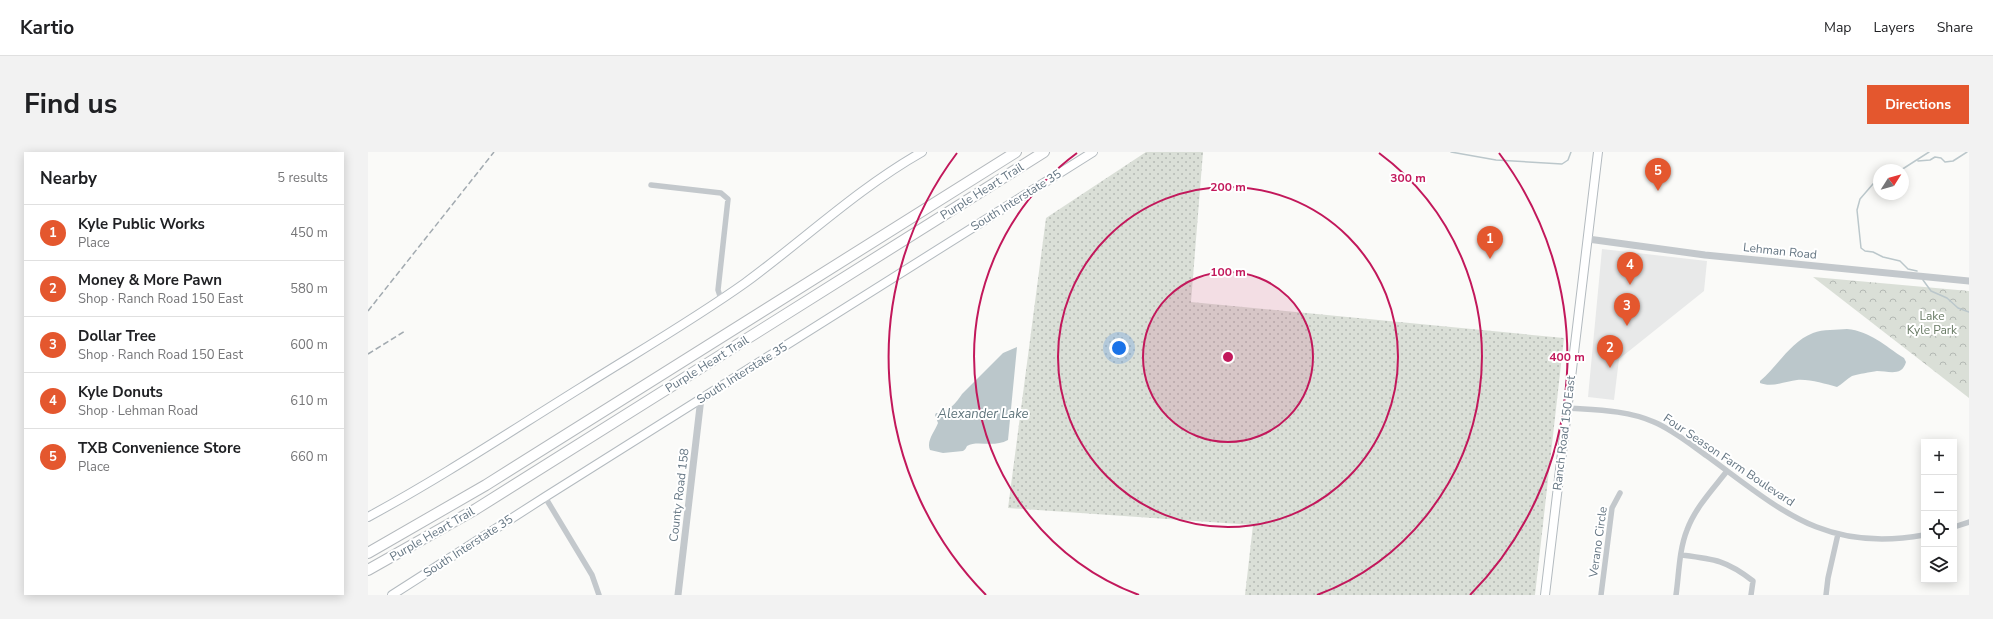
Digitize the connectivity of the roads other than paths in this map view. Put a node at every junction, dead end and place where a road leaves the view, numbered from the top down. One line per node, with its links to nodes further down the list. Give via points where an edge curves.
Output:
1 (922, 152): 9 (main road, via 852,198)
2 (1016, 152): 20 (highway, Purple Heart Trail, via 486,485)
3 (1044, 152): 22 (highway, Purple Heart Trail, via 476,509)
4 (1093, 152): 10 (main road, South Interstate 35)
5 (1598, 152): 7 (main road, Ranch Road 150 East)
6 (651, 185): 9 (street, via 720,193 728,199 718,290)
7 (1588, 239): 8 (street, Lehman Road, via 1705,255); 11 (main road, Ranch Road 150 East)
8 (1969, 281)
9 (721, 299): 15 (main road, via 476,454)
10 (701, 398): 14 (main road, South Interstate 35); 25 (street, County Road 158)
11 (1567, 408): 12 (street, Four Season Farm Boulevard, via 1646,418 1676,434); 26 (main road, Ranch Road 150 East)
12 (1727, 471): 18 (street, Four Season Farm Boulevard, via 1786,513 1812,526); 21 (street, via 1690,522)
13 (1620, 493): 27 (street, Verano Circle, via 1612,508)
14 (545, 497): 23 (main road, South Interstate 35); 24 (street, via 592,575)
15 (368, 516)
16 (1969, 522): 17 (street)
17 (1957, 525)
18 (1838, 534): 19 (street, Four Season Farm Boulevard, via 1880,539); 30 (street)
19 (1921, 535)
20 (368, 553)
21 (1681, 556): 28 (street); 29 (street, via 1715,560 1730,565 1753,581)
22 (368, 570)
23 (392, 595)
24 (599, 595)
25 (678, 595)
26 (1545, 595)
27 (1602, 595)
28 (1676, 595)
29 (1751, 595)
30 (1826, 595)

